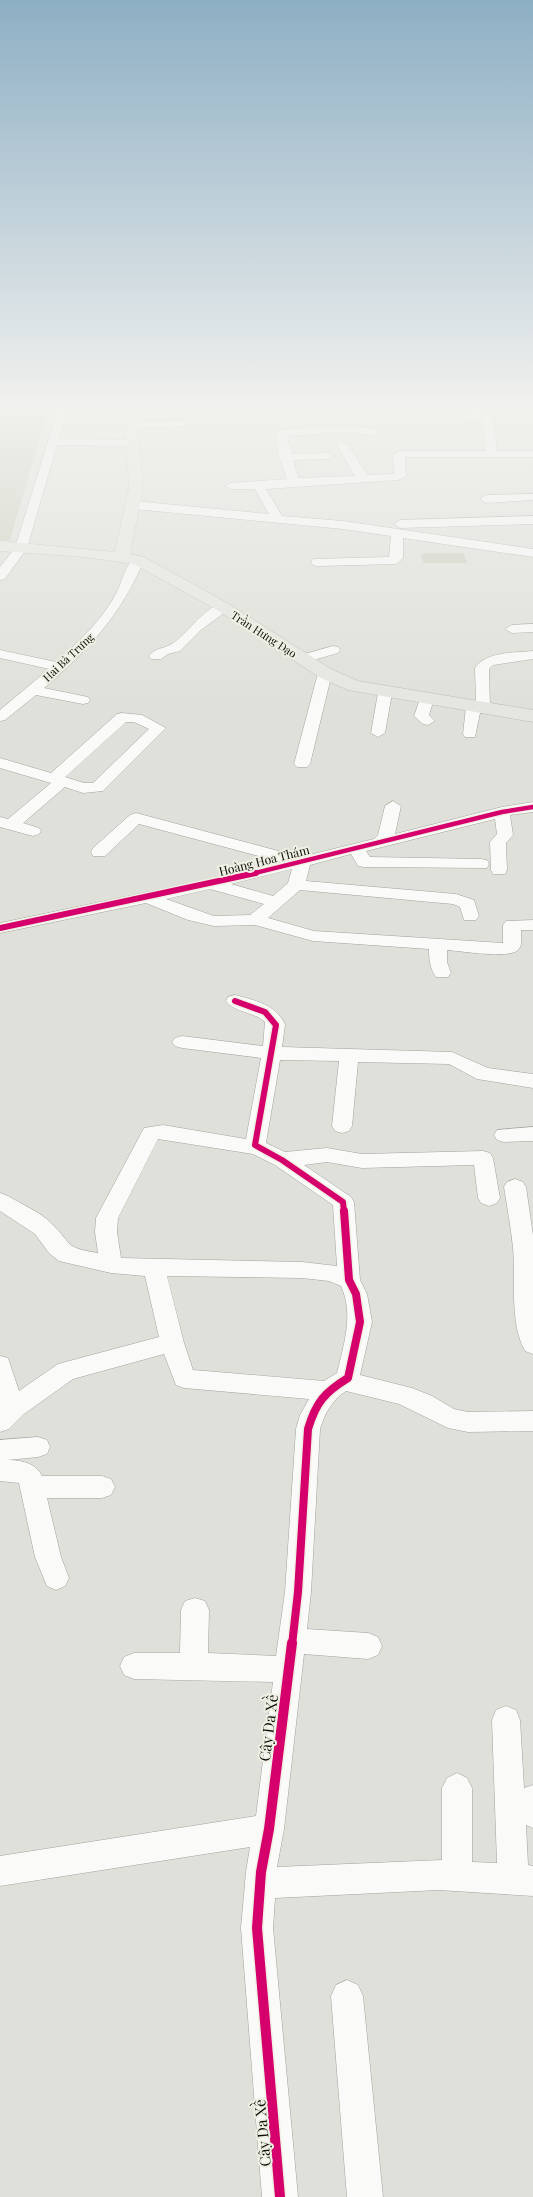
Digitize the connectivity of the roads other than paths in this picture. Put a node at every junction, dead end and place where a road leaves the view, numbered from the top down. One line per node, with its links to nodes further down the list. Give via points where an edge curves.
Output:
1 (35, 505): 11 (street)
2 (134, 505): 4 (street); 13 (main road)
3 (269, 505): 4 (street)
4 (277, 518): 7 (street)
5 (533, 520): 6 (street)
6 (436, 523): 7 (street); 9 (street)
7 (342, 525): 8 (street)
8 (397, 533): 9 (street); 15 (street, via 397,558 392,561)
9 (437, 539): 12 (street)
10 (0, 546): 11 (main road, Trần Hưng Đạo)
11 (21, 548): 13 (main road, Trần Hưng Đạo); 16 (street)
12 (533, 552)
13 (122, 556): 14 (main road, Trần Hưng Đạo)
14 (138, 560): 17 (main road, Trần Hưng Đạo); 25 (street, Hai Bà Trưng, via 119,600 95,633)
15 (317, 562)
16 (0, 576)
17 (223, 607): 23 (street, via 175,648); 24 (main road, Trần Hưng Đạo)
18 (533, 628): 19 (street)
19 (512, 629)
20 (333, 650): 24 (street)
21 (0, 654): 25 (street)
22 (533, 655): 31 (street, via 484,664)
23 (156, 656)
24 (303, 659): 26 (main road, Trần Hưng Đạo)
25 (58, 667): 27 (street, Hai Bà Trưng)
26 (325, 673): 28 (main road, Trần Hưng Đạo, via 354,686); 38 (street)
27 (33, 690): 29 (street); 33 (street, Hai Bà Trưng)
28 (385, 693): 30 (main road, Trần Hưng Đạo); 35 (street)
29 (83, 700)
30 (427, 700): 31 (main road, Trần Hưng Đạo); 34 (street, via 421,716)
31 (478, 708): 32 (main road, Trần Hưng Đạo); 36 (street)
32 (533, 716)
33 (0, 717)
34 (428, 721)
35 (378, 733)
36 (470, 734)
37 (0, 763): 39 (street)
38 (302, 764)
39 (58, 780): 39 (street, via 83,788 98,788 159,728 137,718 122,717); 43 (street)
40 (393, 806): 45 (street, via 386,836)
41 (533, 807): 42 (street, Hoàng Hoa Thám)
42 (502, 812): 45 (street, Hoàng Hoa Thám); 50 (street, via 505,835 498,842)
43 (6, 824): 44 (street)
44 (33, 831)
45 (381, 842): 46 (street, Hoàng Hoa Thám)
46 (356, 848): 48 (street, Hoàng Hoa Thám); 49 (street, via 364,862)
47 (99, 852): 48 (street, via 136,818)
48 (302, 862): 51 (street, Hoàng Hoa Thám); 52 (street)
49 (481, 864)
50 (499, 870)
51 (211, 884): 53 (street, Hoàng Hoa Thám); 54 (street)
52 (296, 885): 54 (street); 55 (street, via 449,898 468,904)
53 (149, 898): 56 (street, via 214,921); 58 (street, Hoàng Hoa Thám)
54 (277, 902): 56 (street)
55 (470, 916)
56 (255, 920): 59 (street, via 313,936)
57 (533, 925): 59 (street, via 512,925 512,946 507,949)
58 (0, 928)
59 (438, 945): 60 (street)
60 (442, 973)
61 (235, 1001): 63 (street, via 275,1019)
62 (182, 1042): 63 (street)
63 (271, 1053): 64 (street); 69 (street, via 255,1138)
64 (349, 1056): 65 (street, via 452,1058 484,1074); 66 (street)
65 (533, 1081)
66 (342, 1126)
67 (533, 1134): 68 (street)
68 (504, 1135)
69 (258, 1148): 70 (street); 75 (street, via 162,1132 151,1133 107,1218)
70 (282, 1160): 72 (street, via 315,1155 362,1161 483,1158); 77 (street, Cây Da Xề, via 343,1202)
71 (515, 1187): 74 (street)
72 (489, 1198)
73 (0, 1202): 75 (street, via 43,1228 57,1247 68,1255)
74 (528, 1248): 79 (street, via 528,1318)
75 (111, 1265): 76 (street)
76 (154, 1267): 77 (street, via 293,1269 331,1273); 78 (street)
77 (349, 1280): 81 (street, Cây Da Xề, via 356,1294 360,1322 348,1378)
78 (172, 1343): 81 (street, via 182,1375 187,1380); 82 (street, via 60,1373)
79 (533, 1345)
80 (0, 1365): 82 (street, via 8,1395)
81 (335, 1386): 83 (street, via 403,1396 424,1403 448,1418 468,1422); 91 (street, Cây Da Xề, via 312,1415 308,1429)
82 (7, 1415)
83 (533, 1421)
84 (38, 1447): 85 (street)
85 (0, 1450)
86 (0, 1470): 87 (street, via 20,1471 30,1477)
87 (31, 1487): 88 (street); 89 (street)
88 (102, 1487)
89 (56, 1578)
90 (195, 1610): 94 (street)
91 (292, 1640): 92 (street); 95 (street, Cây Da Xề)
92 (368, 1646)
93 (134, 1666): 94 (street)
94 (194, 1666): 95 (street)
95 (288, 1669): 100 (street, Cây Da Xề)
96 (506, 1720): 103 (street)
97 (457, 1788): 102 (street)
98 (532, 1799): 99 (street)
99 (533, 1813)
100 (269, 1829): 101 (street); 104 (street, Cây Da Xề)
101 (0, 1871)
102 (457, 1877): 103 (street); 104 (street)
103 (523, 1881)
104 (260, 1883): 106 (street, Cây Da Xề, via 257,1928)
105 (347, 1996): 107 (street)
106 (280, 2197)
107 (365, 2197)

